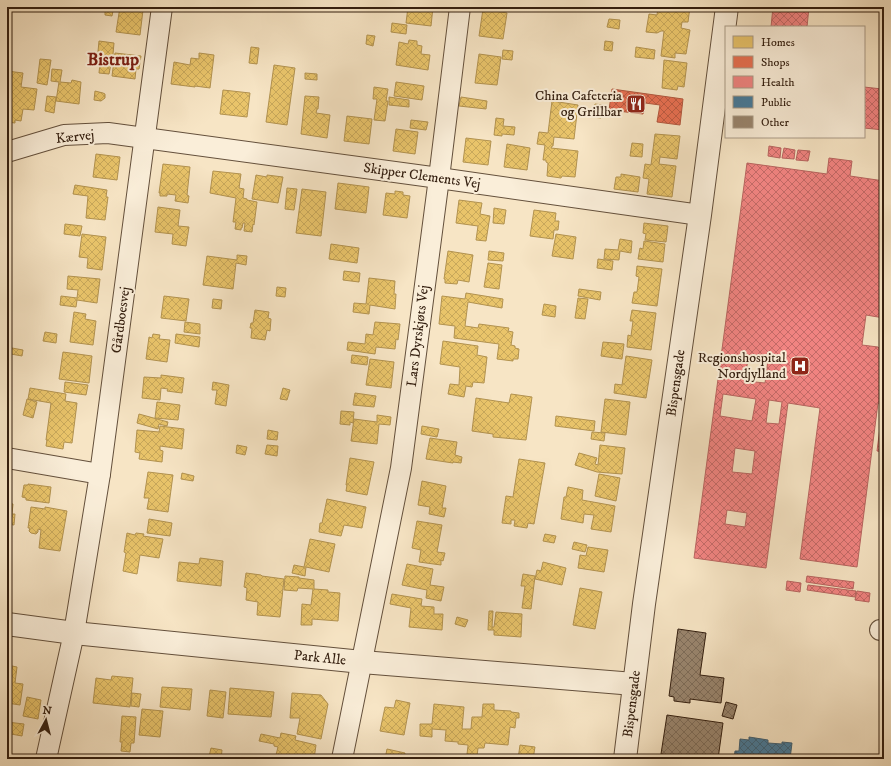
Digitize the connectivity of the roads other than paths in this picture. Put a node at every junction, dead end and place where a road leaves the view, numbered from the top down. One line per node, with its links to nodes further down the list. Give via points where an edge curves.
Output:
1 (162, 7): 4 (street, Gårdboesvej)
2 (460, 7): 6 (street, Lars Dyrskjøts Vej)
3 (727, 7): 7 (street, Bispensgade)
4 (145, 139): 5 (street, Kærvej, via 108,133 64,135); 6 (street, Skipper Clements Vej); 9 (street, Gårdboesvej)
5 (7, 152)
6 (439, 178): 7 (street, Skipper Clements Vej); 12 (street, Lars Dyrskjøts Vej, via 401,468)
7 (700, 215): 13 (street, Bispensgade)
8 (7, 458): 9 (street)
9 (100, 474): 11 (street, Gårdboesvej)
10 (7, 624): 11 (street, Park Alle)
11 (74, 633): 12 (street, Park Alle); 14 (street, Gårdboesvej)
12 (362, 662): 13 (street, Park Alle); 15 (street, Lars Dyrskjøts Vej)
13 (634, 684): 16 (street, Bispensgade)
14 (46, 759)
15 (342, 759)
16 (625, 759)

